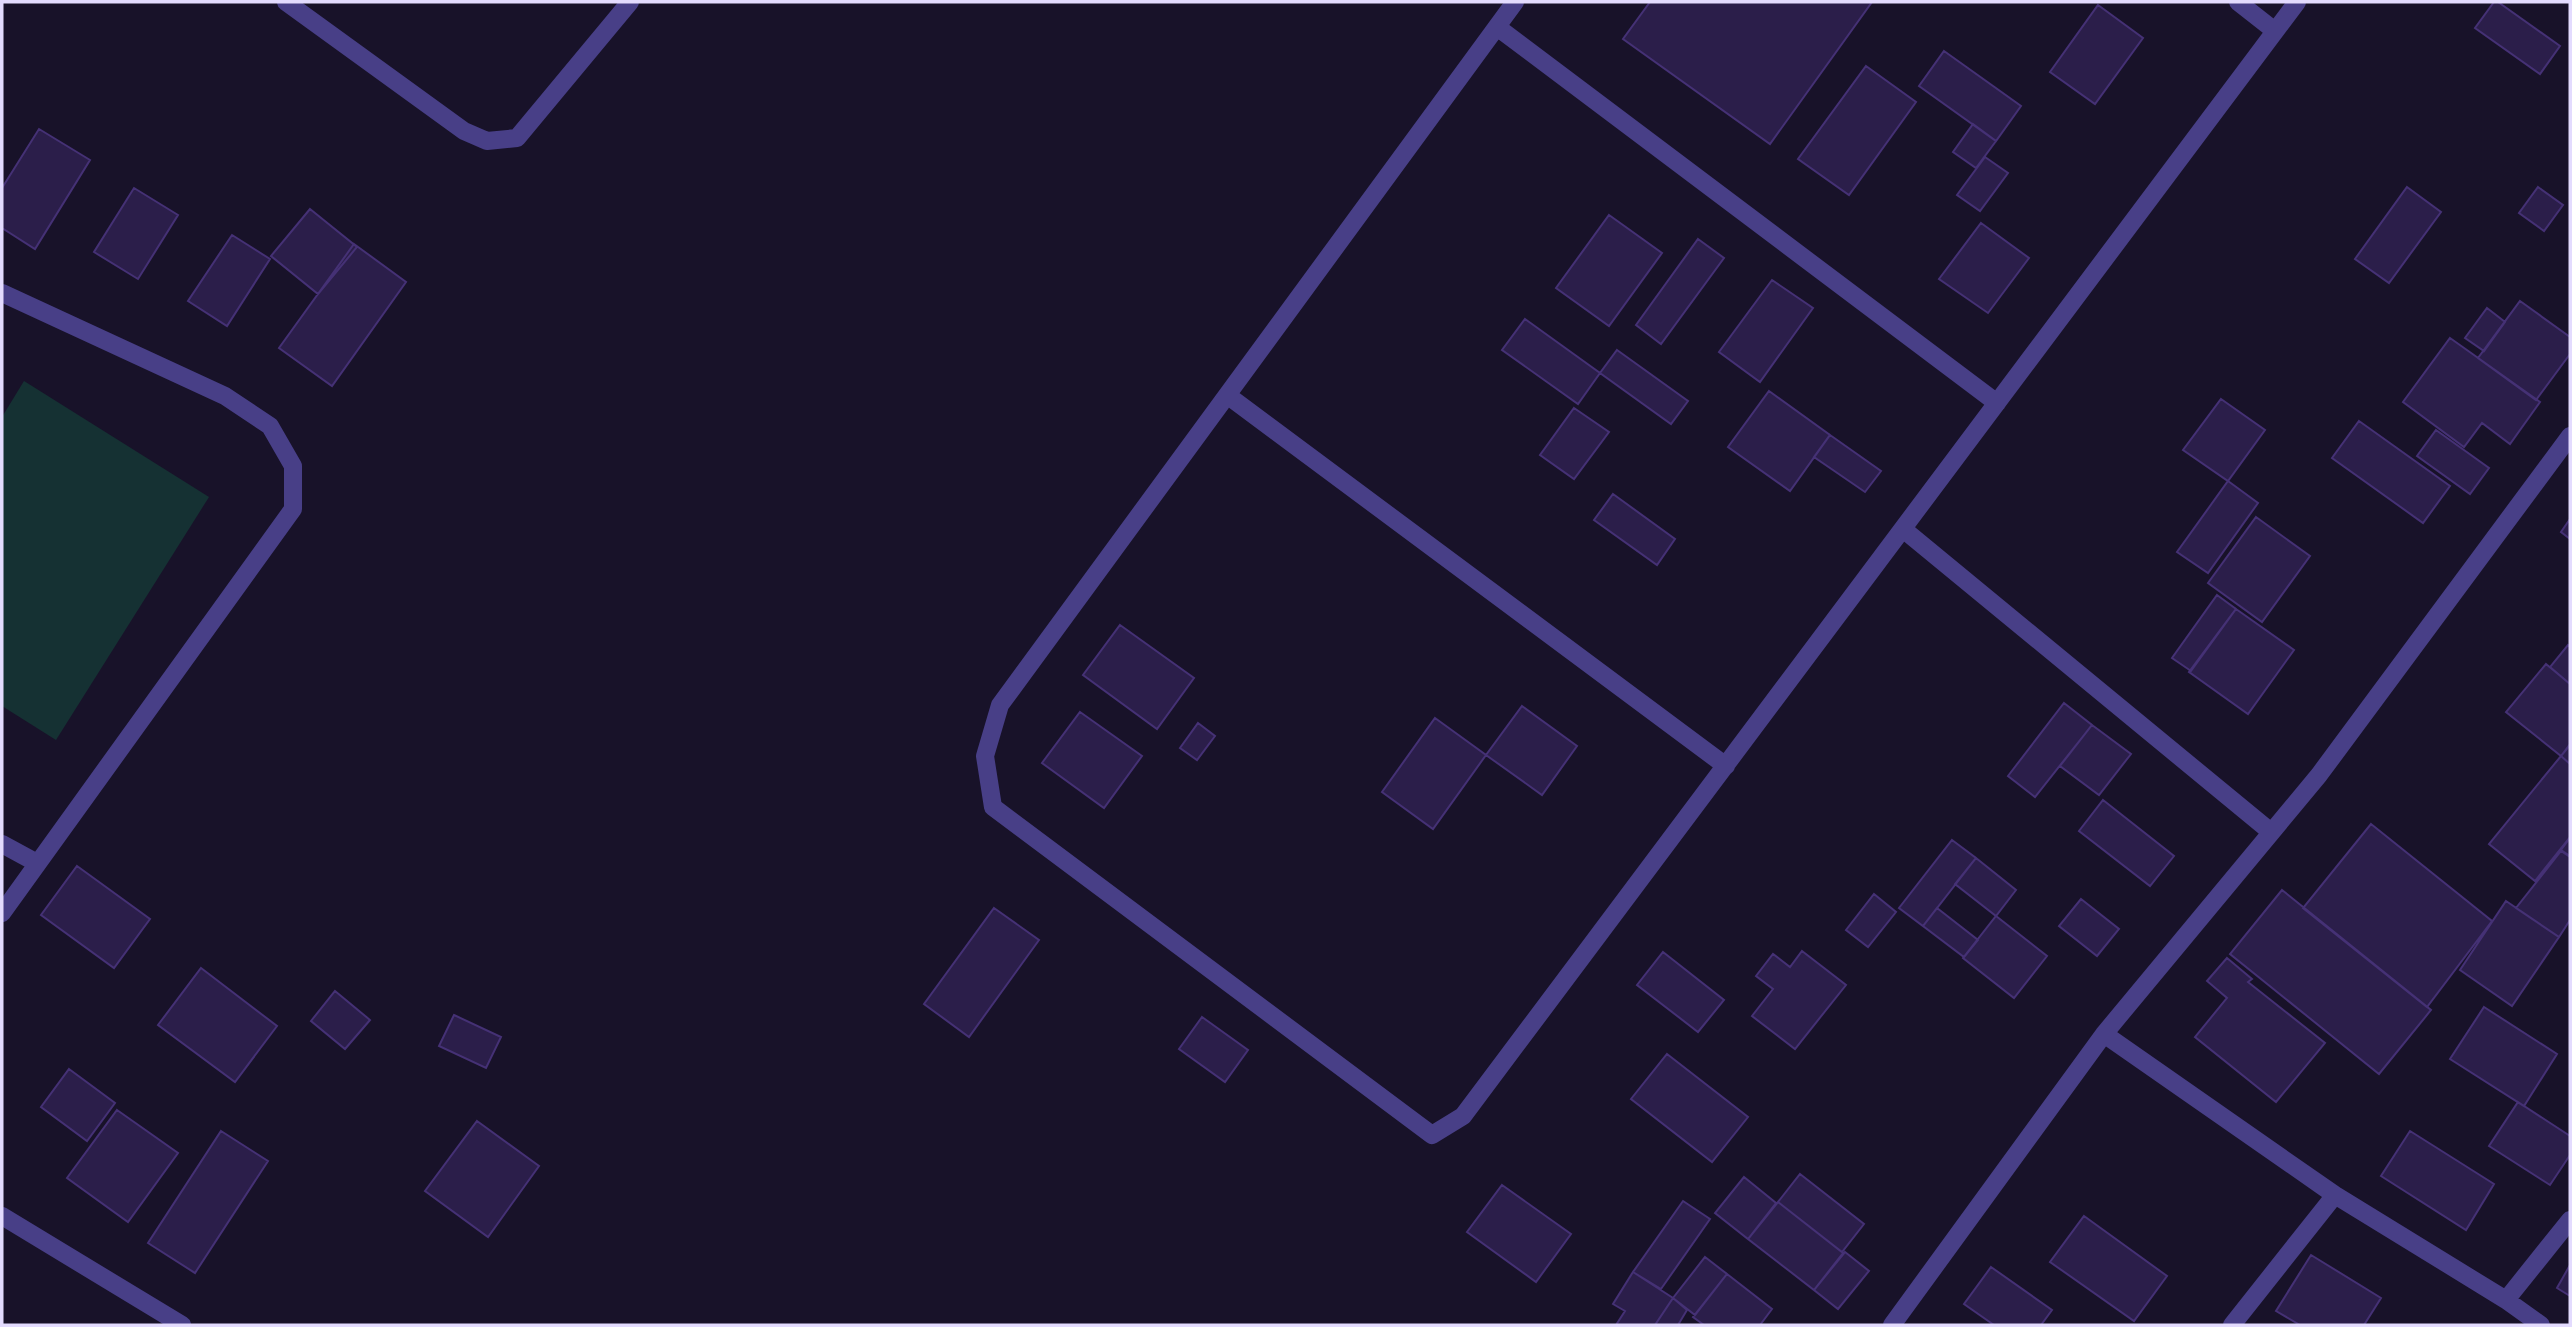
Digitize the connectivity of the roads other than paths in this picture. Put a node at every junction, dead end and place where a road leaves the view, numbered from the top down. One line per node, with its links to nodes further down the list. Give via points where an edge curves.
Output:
1 (286, 2): 2 (street, via 464,131 487,141 517,138)
2 (630, 2)
3 (1515, 2): 6 (street)
4 (2238, 2): 7 (street)
5 (2297, 2): 7 (street)
6 (1497, 26): 9 (street); 10 (street)
7 (2275, 31): 10 (street)
8 (2, 293): 16 (street, via 225,396 270,426 293,466 293,509)
9 (1227, 395): 13 (street); 13 (street, via 1000,705 985,756 993,807 1432,1135 1463,1116)
10 (1997, 403): 12 (street)
11 (2570, 436): 14 (street, via 2319,775)
12 (1903, 529): 13 (street); 14 (street)
13 (1726, 766)
14 (2271, 832): 18 (street)
15 (2, 844): 16 (street)
16 (37, 863): 17 (street)
17 (2, 913)
18 (2104, 1034): 19 (street); 24 (street)
19 (2335, 1195): 22 (street); 25 (street)
20 (2, 1216): 23 (street)
21 (2570, 1220): 22 (street)
22 (2506, 1300): 26 (street)
23 (181, 1325)
24 (1892, 1325)
25 (2232, 1325)
26 (2541, 1325)

